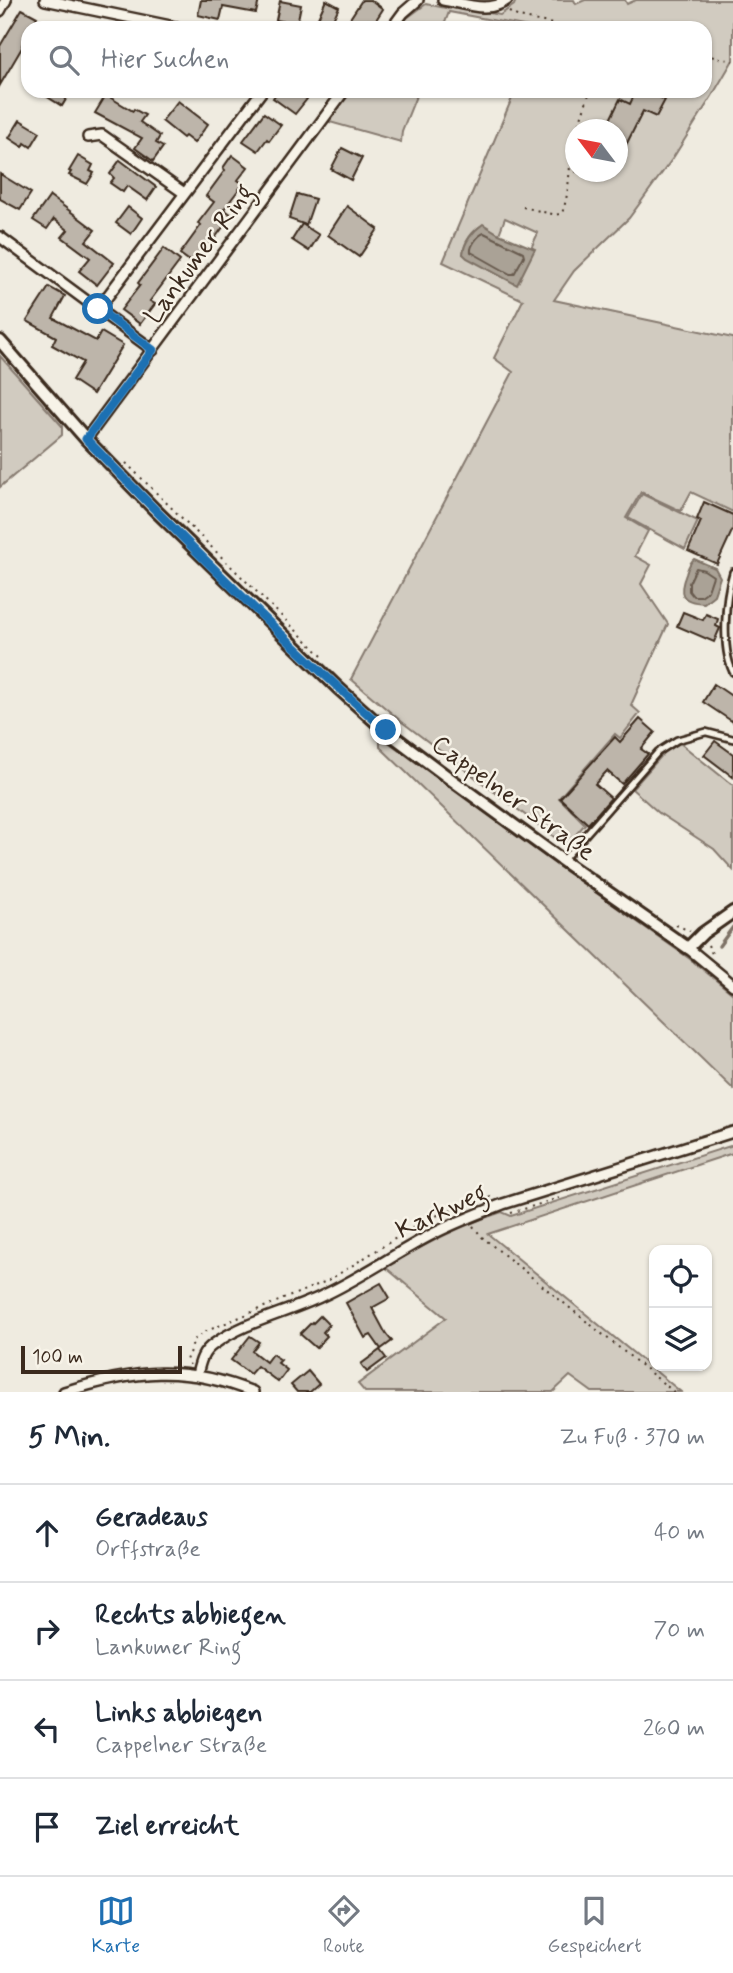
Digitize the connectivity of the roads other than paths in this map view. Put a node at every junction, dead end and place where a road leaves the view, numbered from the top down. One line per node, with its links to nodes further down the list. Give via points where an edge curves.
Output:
1 (6, 0): 6 (street)
2 (45, 0): 7 (street)
3 (418, 0): 8 (street)
4 (443, 0): 5 (street, via 484,7)
5 (504, 2)
6 (0, 11)
7 (146, 21)
8 (397, 21)
9 (257, 98): 12 (street)
10 (339, 98): 16 (street, Lankumer Ring)
11 (88, 137): 12 (street, via 102,135)
12 (184, 193): 14 (street)
13 (0, 237): 14 (street)
14 (98, 309): 16 (street)
15 (0, 341): 17 (street, Cappelner Straße)
16 (153, 350): 17 (street, Lankumer Ring)
17 (86, 439): 21 (street, Cappelner Straße, via 338,688 386,730)
18 (733, 572): 19 (lane, via 726,623)
19 (733, 672)
20 (733, 739): 21 (lane, via 706,732 677,740 658,752)
21 (563, 861): 23 (street, Cappelner Straße)
22 (733, 912): 23 (street)
23 (688, 948): 24 (street, Cappelner Straße)
24 (733, 985)
25 (733, 1132): 26 (street, Karkweg, via 468,1217 319,1298 221,1339 205,1351)
26 (197, 1375): 27 (street, via 138,1374); 28 (street)
27 (64, 1392)
28 (253, 1392)

